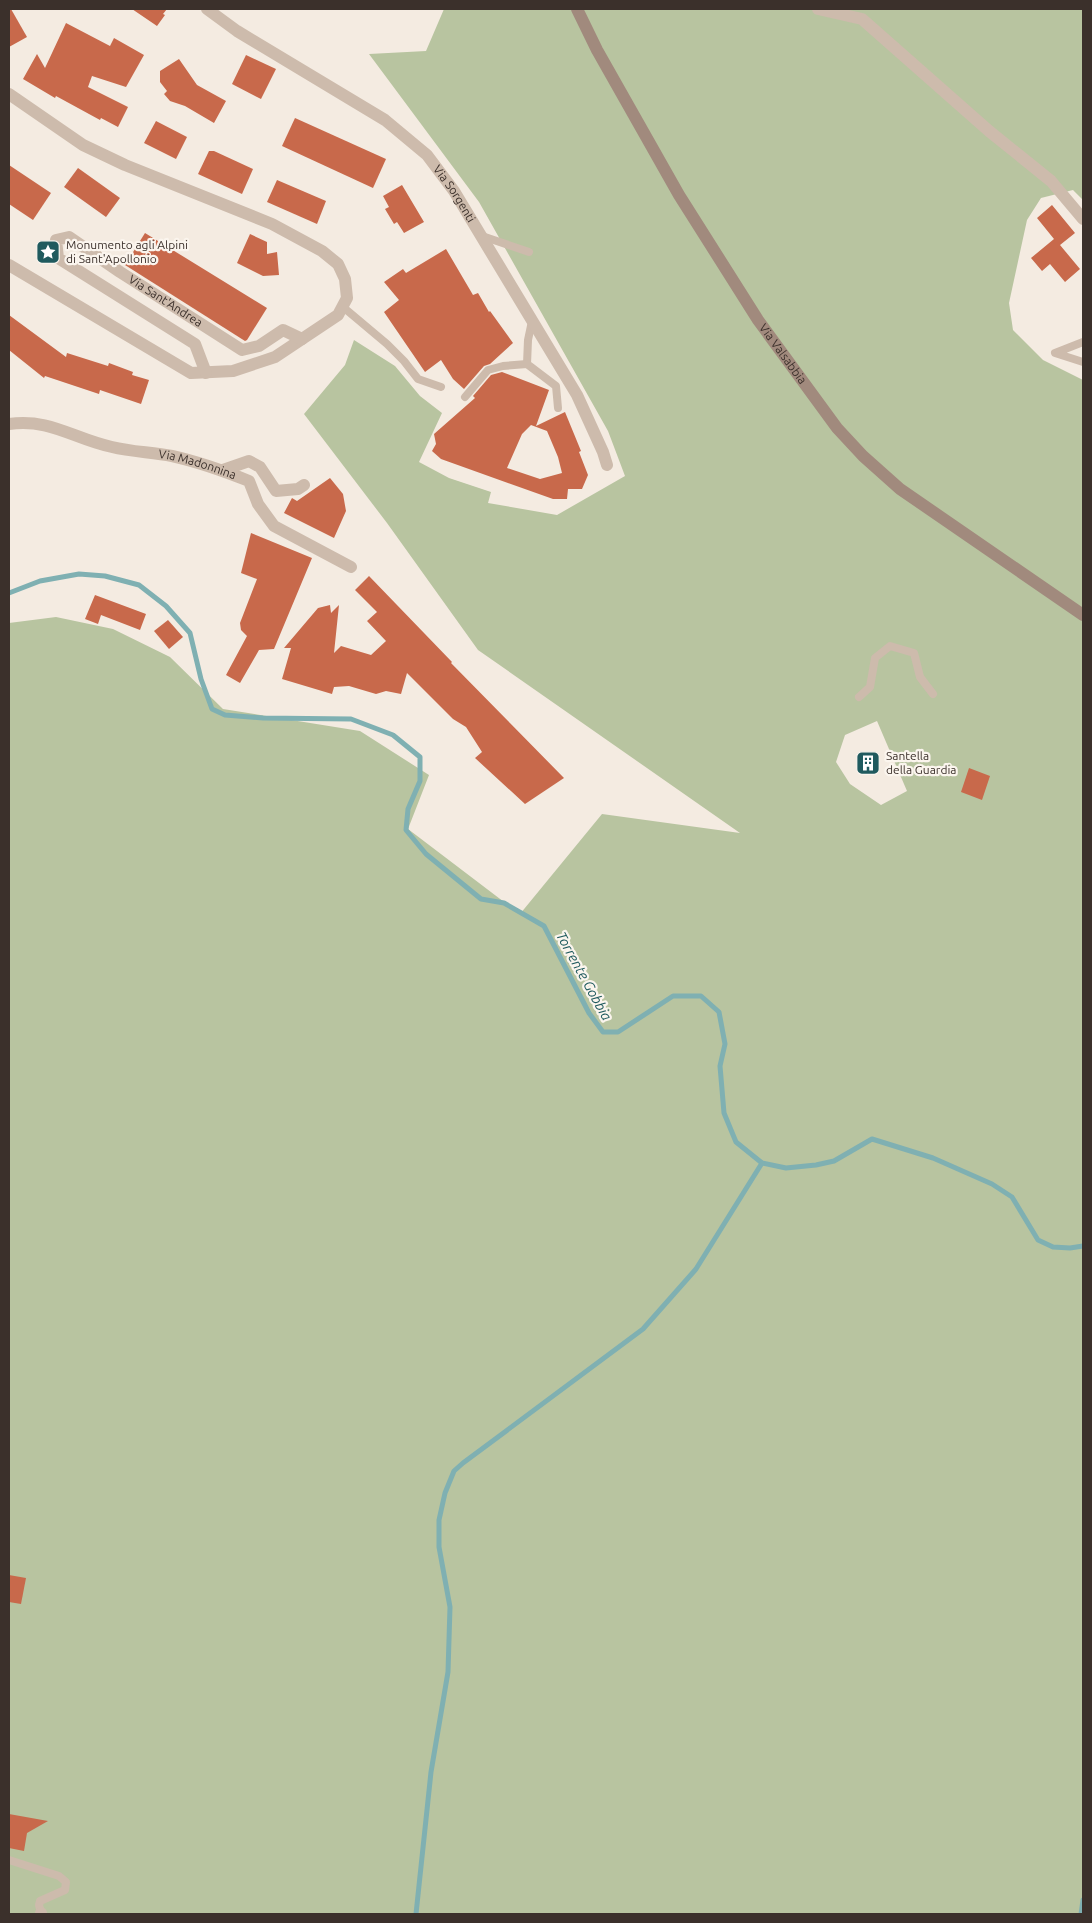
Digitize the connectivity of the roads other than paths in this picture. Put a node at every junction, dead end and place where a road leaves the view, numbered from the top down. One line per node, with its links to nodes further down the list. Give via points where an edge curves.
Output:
1 (208, 9): 6 (street, Via Sorgenti, via 237,32 384,120 427,155 454,191)
2 (577, 9): 24 (main road, Via Valsabbia, via 679,195 758,320 837,428 900,489)
3 (818, 9): 5 (street, via 862,19 988,131 1051,181)
4 (9, 94): 9 (street, via 83,145 124,165 272,224 322,251 338,264 345,279 348,298)
5 (1083, 219)
6 (480, 236): 7 (lane); 10 (street, Via Sorgenti)
7 (529, 252)
8 (9, 265): 15 (street, via 191,373)
9 (343, 307): 11 (street, via 338,315); 16 (lane, via 388,344 418,380)
10 (532, 321): 14 (lane); 20 (street, Via Sorgenti, via 577,396)
11 (302, 339): 15 (street, via 275,357 233,372); 15 (street, Via Sant'Andrea, via 282,330 259,346 242,350 69,237 56,240 58,258 195,344)
12 (1083, 342): 13 (lane, via 1055,354)
13 (1083, 362)
14 (527, 364): 17 (lane, via 488,370); 18 (lane, via 556,386)
15 (206, 373)
16 (441, 387)
17 (465, 397)
18 (558, 408)
19 (9, 424): 21 (street, Via Madonnina, via 25,422 54,427 110,447 172,456)
20 (607, 465)
21 (223, 470): 22 (street, via 249,460 260,467 276,491 298,489); 23 (street, Via Madonnina, via 249,481 258,504 274,526)
22 (304, 485)
23 (351, 567)
24 (1083, 615)
25 (933, 694): 26 (lane, via 920,677 914,653 890,646 875,658 870,687)
26 (858, 698)
27 (9, 1860): 28 (lane, via 59,1876 66,1882 65,1890 40,1901)
28 (41, 1913)

